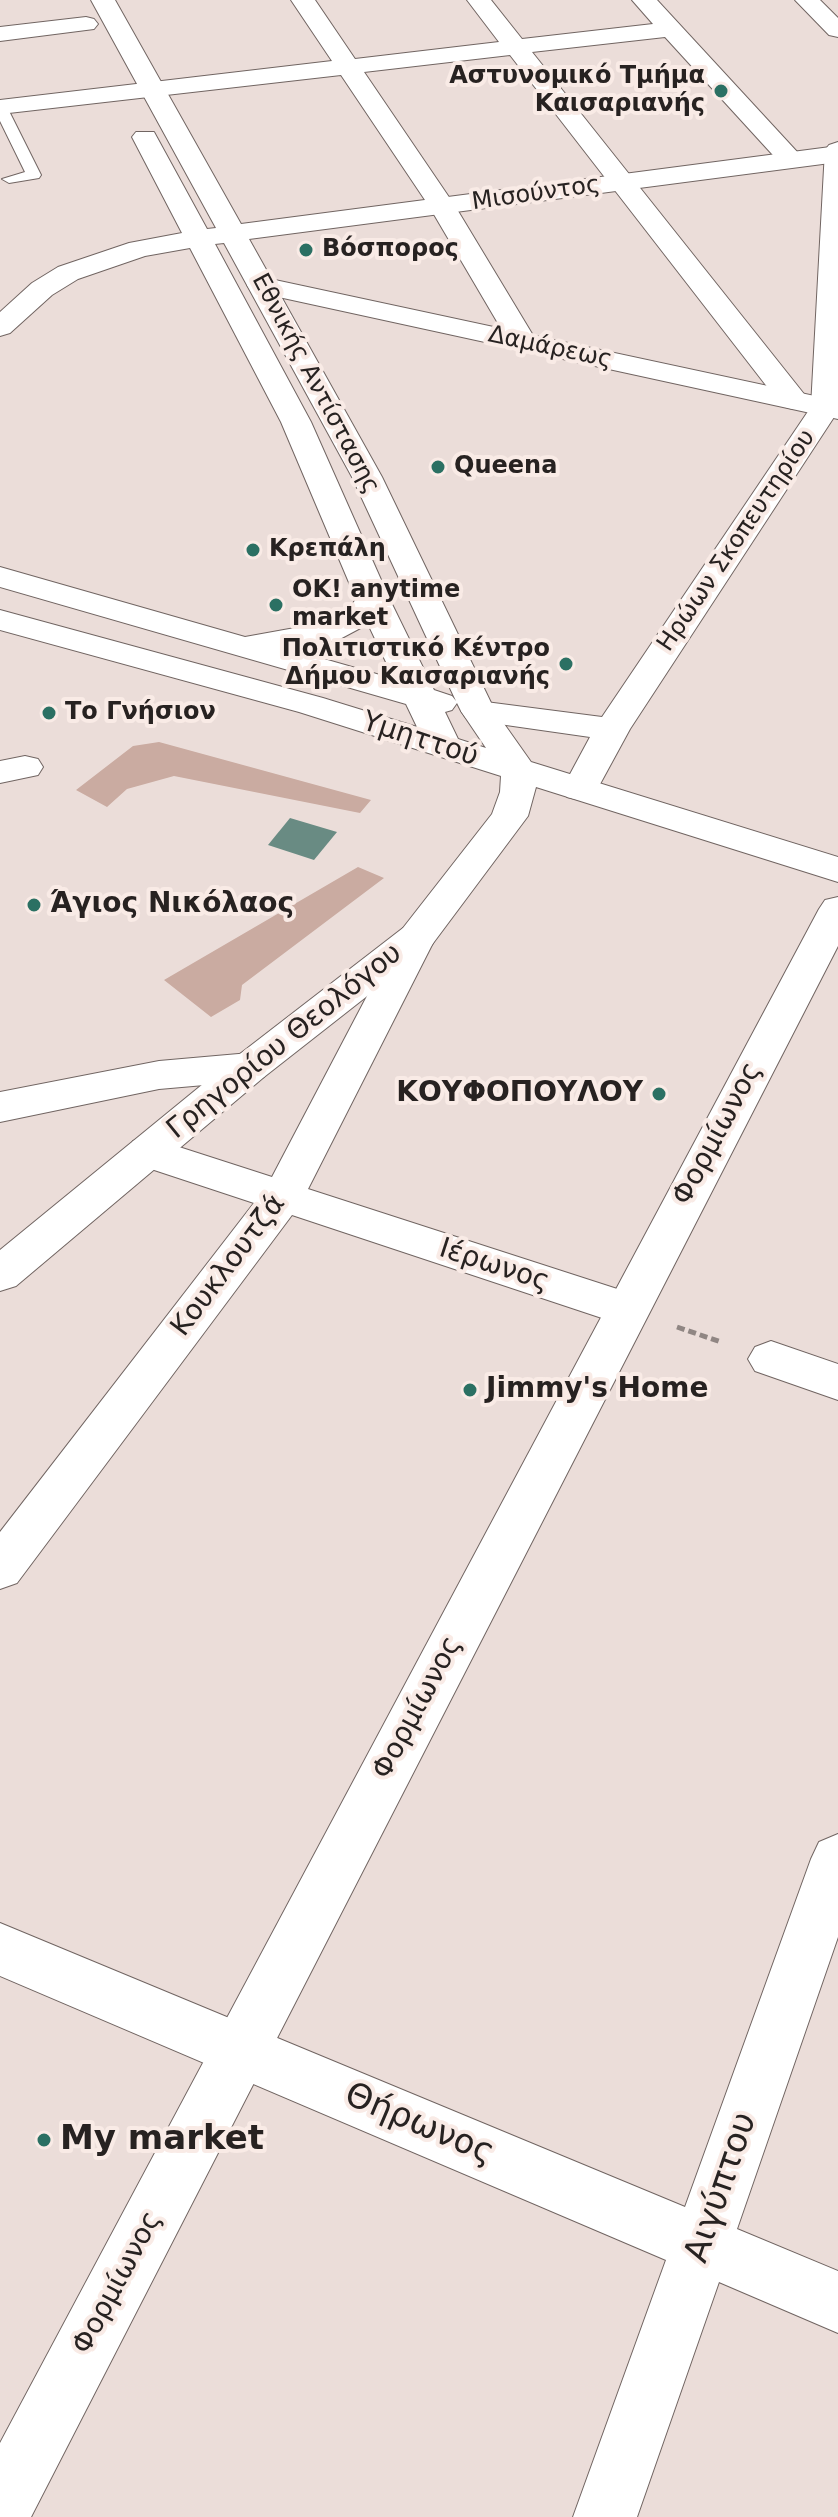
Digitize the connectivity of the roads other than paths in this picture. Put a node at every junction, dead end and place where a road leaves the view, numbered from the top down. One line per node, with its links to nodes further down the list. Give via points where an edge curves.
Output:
1 (73, 0): 8 (street, Εθνικής Αντίστασης)
2 (103, 0): 15 (street, Εθνικής Αντίστασης)
3 (303, 0): 14 (street)
4 (479, 0): 12 (street)
5 (644, 0): 9 (street)
6 (807, 0): 10 (street)
7 (838, 20): 10 (street)
8 (86, 24): 11 (street); 16 (street, Εθνικής Αντίστασης)
9 (671, 29): 12 (street); 19 (street)
10 (837, 30): 13 (street)
11 (0, 34)
12 (516, 46): 14 (street); 21 (street)
13 (838, 47)
14 (347, 66): 15 (street); 22 (street)
15 (151, 89): 16 (street); 23 (street, Εθνικής Αντίστασης)
16 (121, 93): 17 (street); 24 (street, Εθνικής Αντίστασης)
17 (0, 107): 20 (lane, via 34,175)
18 (838, 153): 19 (street, Μισούντος); 29 (street, Ηρώων Σκοπευτηρίου)
19 (791, 160): 21 (street, Μισούντος)
20 (9, 179)
21 (625, 182): 22 (street, Μισούντος); 28 (street)
22 (442, 206): 23 (street, Μισούντος); 27 (street)
23 (235, 234): 24 (street, Μισούντος); 25 (street, Εθνικής Αντίστασης)
24 (199, 238): 26 (street, Μισούντος, via 139,249 68,273); 31 (street, Εθνικής Αντίστασης, via 296,422)
25 (261, 285): 27 (street, Δαμάρεως); 35 (street, Εθνικής Αντίστασης, via 367,477)
26 (0, 327)
27 (523, 342): 28 (street, Δαμάρεως)
28 (793, 400): 29 (street, Δαμάρεως)
29 (832, 408): 36 (street, Ηρώων Σκοπευτηρίου)
30 (0, 577): 33 (street, Υμηττού)
31 (373, 600): 33 (street, via 363,613 326,633); 34 (street, Εθνικής Αντίστασης)
32 (0, 620): 37 (street, Υμηττού, via 311,705)
33 (237, 646): 34 (street, Υμηττού)
34 (421, 698): 35 (street, Υμηττού); 37 (street, Εθνικής Αντίστασης)
35 (478, 711): 36 (street); 38 (street, Εθνικής Αντίστασης)
36 (612, 729): 39 (street, Ηρώων Σκοπευτηρίου)
37 (445, 749): 38 (street, Υμηττού)
38 (519, 771): 39 (street, Υμηττού); 42 (street, Γρηγορίου Θεολόγου, via 510,816)
39 (580, 789): 40 (street, Υμηττού)
40 (838, 870)
41 (838, 909): 48 (street, Φορμίωνος)
42 (417, 937): 43 (street, Γρηγορίου Θεολόγου); 46 (street, Κουκλουτζά)
43 (250, 1067): 44 (street, via 159,1075); 45 (street, Γρηγορίου Θεολόγου)
44 (0, 1107)
45 (148, 1152): 46 (street, Ιέρωνος); 47 (street, Γρηγορίου Θεολόγου)
46 (283, 1196): 48 (street, Ιέρωνος); 51 (street, Κουκλουτζά)
47 (0, 1274)
48 (626, 1309): 54 (street, Φορμίωνος)
49 (771, 1359): 50 (street)
50 (838, 1382)
51 (0, 1569)
52 (838, 1859): 55 (street, Αιγύπτου)
53 (0, 1949): 54 (street, Θήρωνος)
54 (240, 2049): 55 (street, Θήρωνος); 57 (street, Φορμίωνος)
55 (702, 2245): 56 (street, Θήρωνος); 58 (street, Αιγύπτου)
56 (838, 2302)
57 (0, 2509)
58 (605, 2517)

